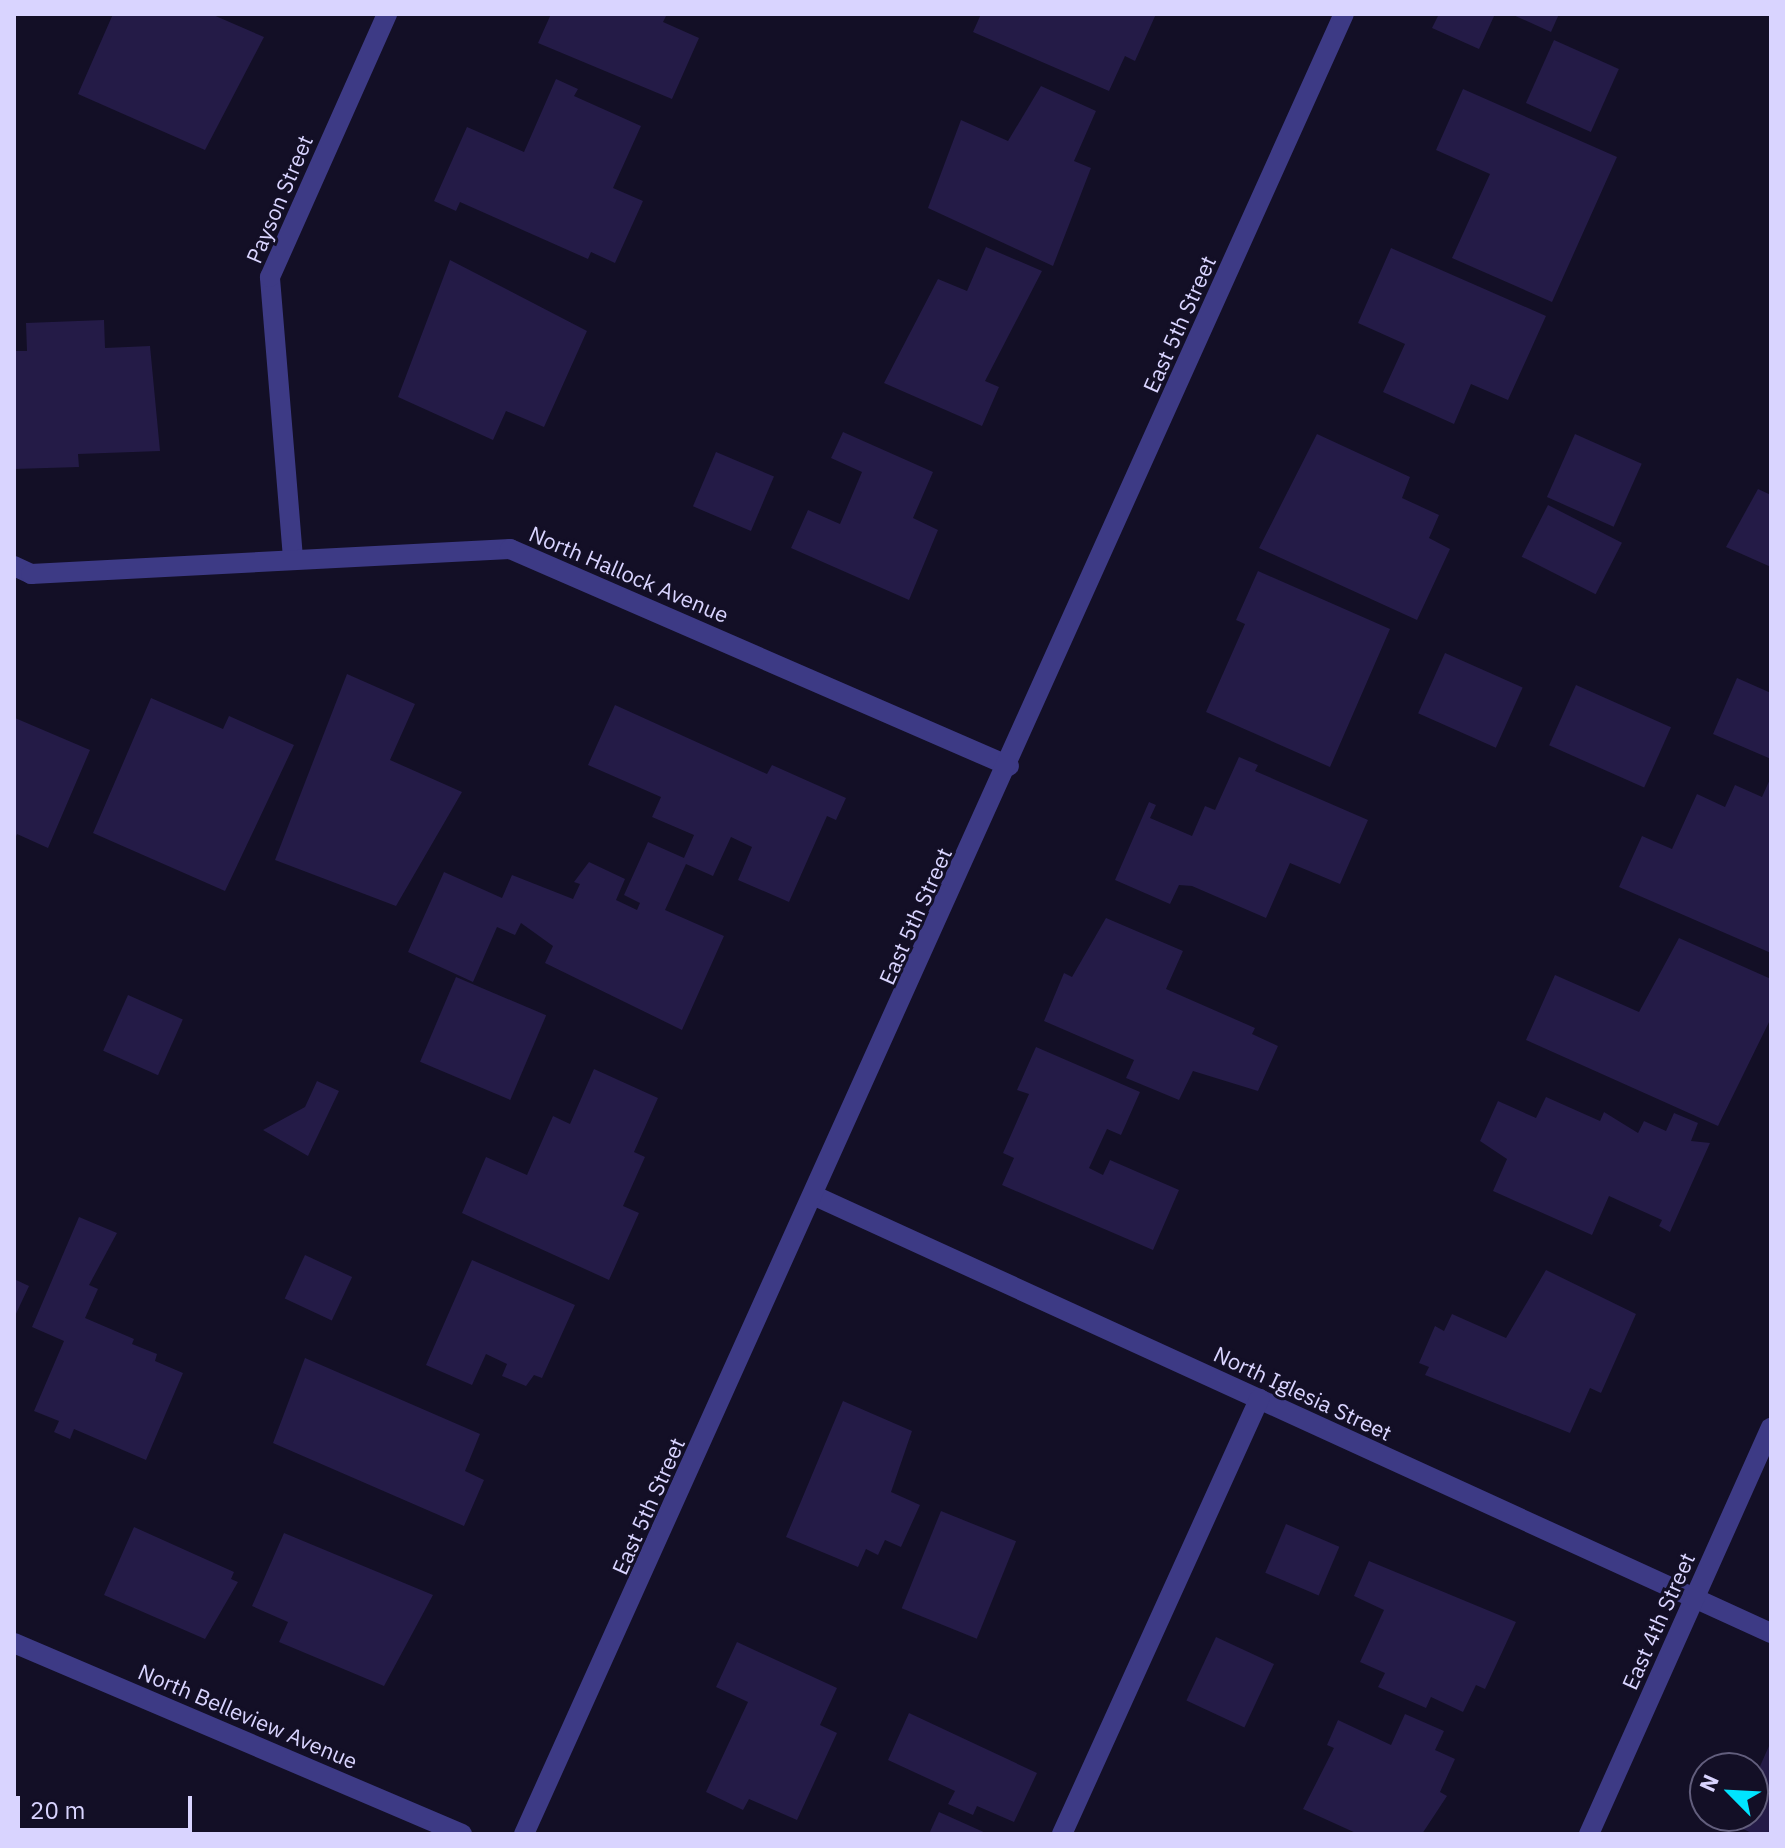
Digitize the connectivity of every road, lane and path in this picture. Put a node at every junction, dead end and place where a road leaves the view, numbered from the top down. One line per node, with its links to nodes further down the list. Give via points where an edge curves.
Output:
1 (387, 14): 3 (street, Payson Street, via 270,277)
2 (1344, 14): 5 (street, East 5th Street)
3 (293, 558): 4 (street, North Hallock Avenue, via 31,574); 5 (street, North Hallock Avenue, via 510,549)
4 (14, 566)
5 (1009, 766): 6 (street, East 5th Street)
6 (815, 1196): 7 (street, North Iglesia Street); 13 (street, East 5th Street)
7 (1259, 1399): 9 (street, North Iglesia Street); 14 (street)
8 (1771, 1428): 9 (street, East 4th Street)
9 (1695, 1599): 10 (street, North Iglesia Street); 15 (street, East 4th Street)
10 (1771, 1633)
11 (14, 1643): 12 (street, North Belleview Avenue)
12 (462, 1834)
13 (524, 1834)
14 (1062, 1834)
15 (1589, 1834)

